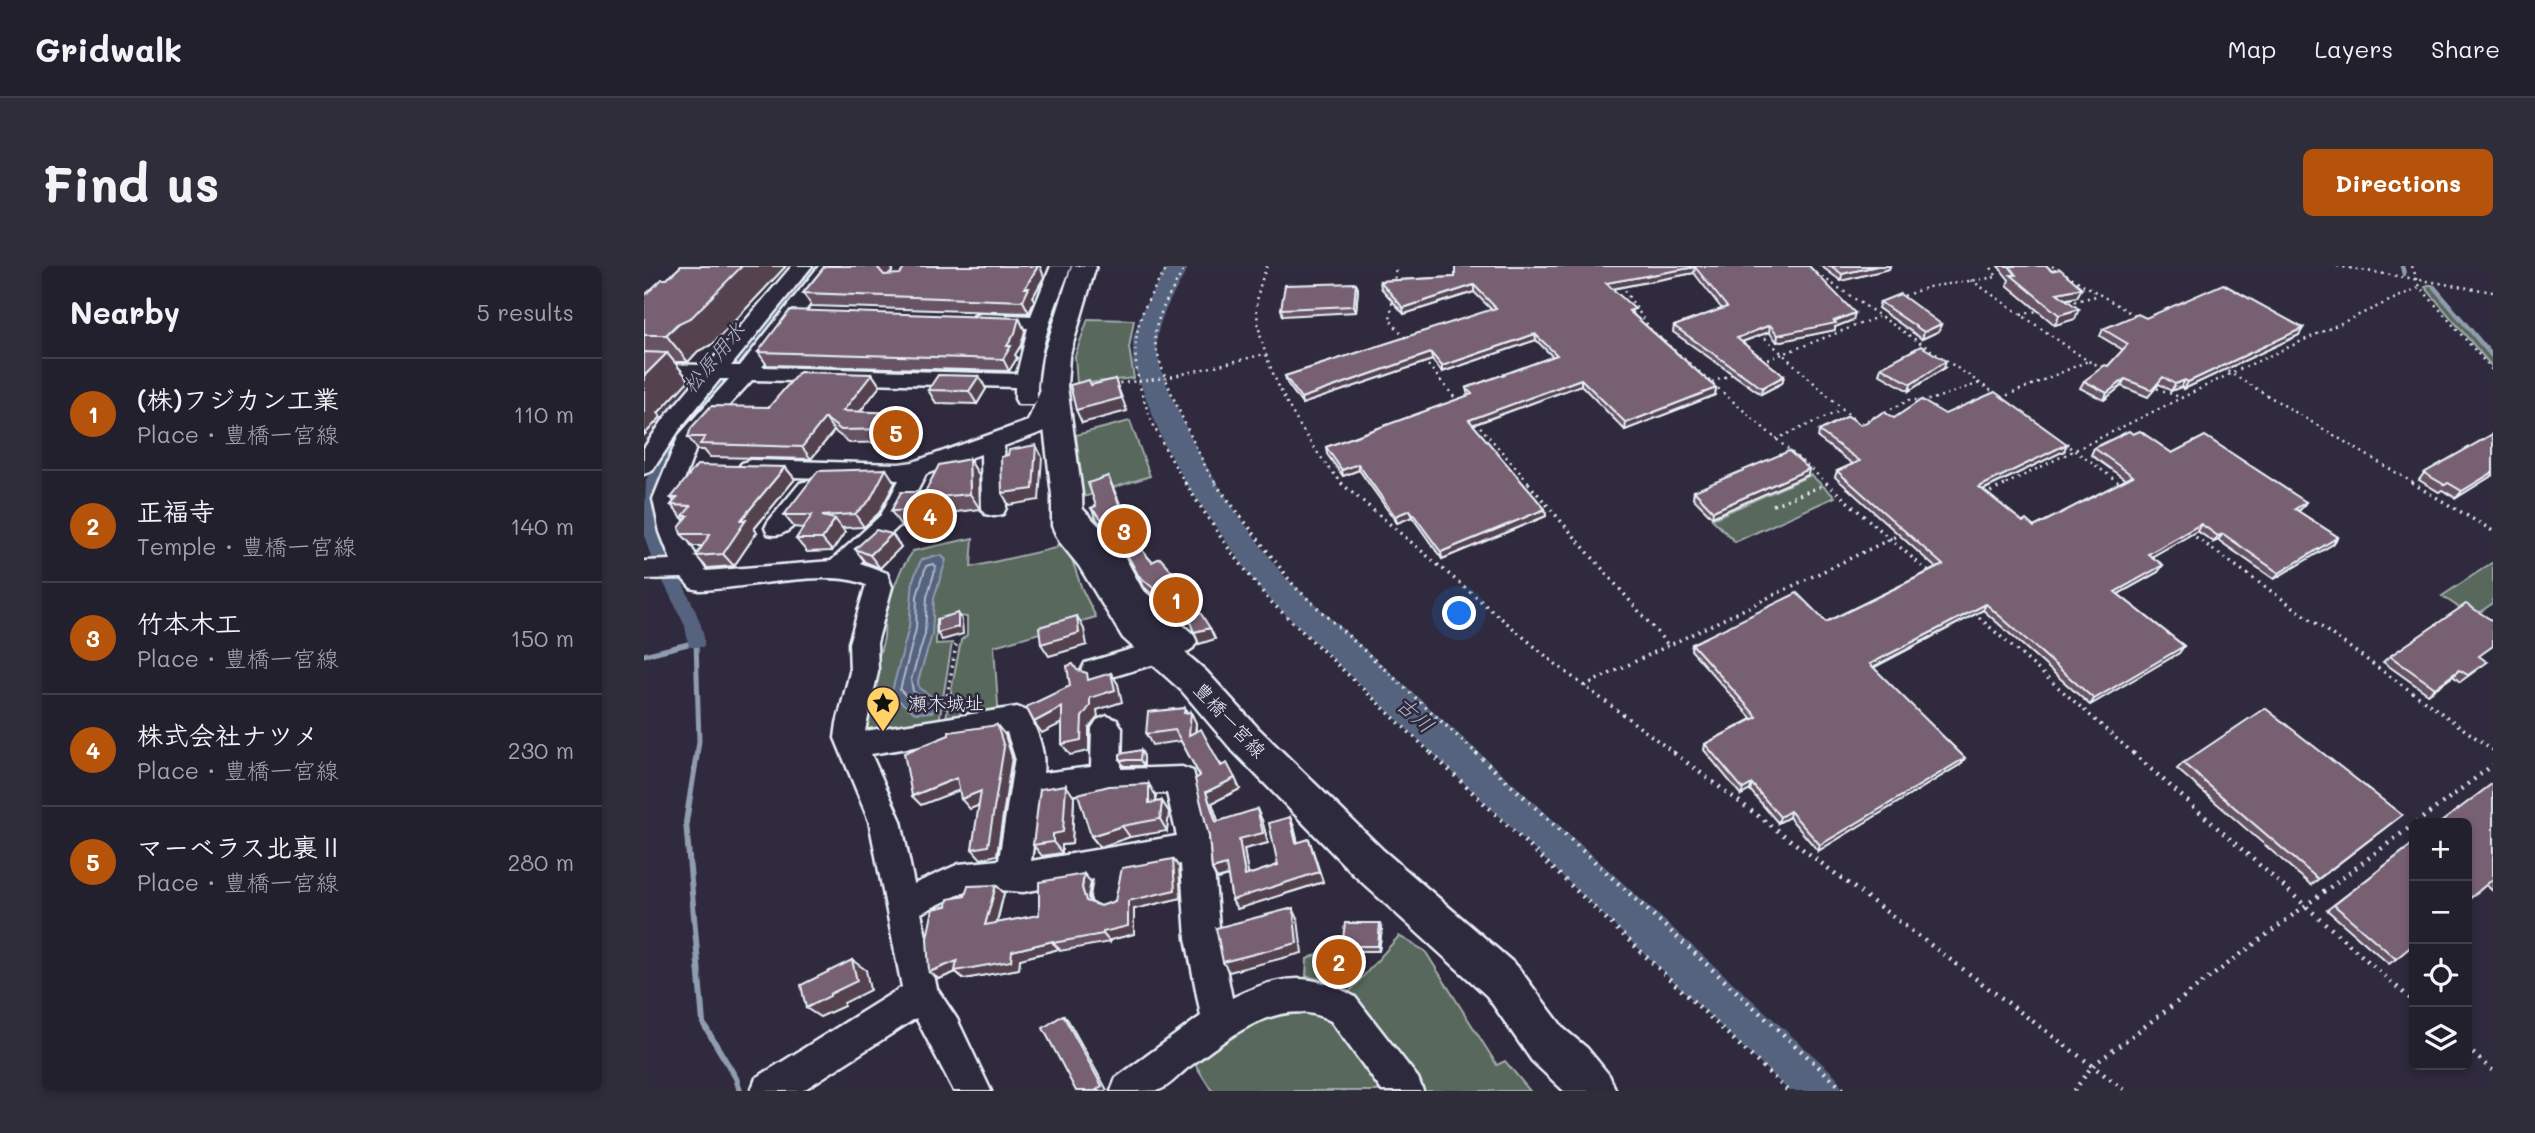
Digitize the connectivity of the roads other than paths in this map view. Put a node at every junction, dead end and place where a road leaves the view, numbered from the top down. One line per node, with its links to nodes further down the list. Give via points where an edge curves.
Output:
1 (802, 266): 10 (street)
2 (829, 266): 5 (street)
3 (1069, 267): 4 (street); 8 (street); 11 (main road, 豊橋一宮線, via 1063,330 1056,357)
4 (1034, 269)
5 (790, 314): 6 (street); 10 (street)
6 (817, 315)
7 (956, 319): 8 (street)
8 (1039, 322): 11 (street)
9 (644, 370): 10 (street)
10 (730, 373): 11 (street); 13 (street, via 674,421); 14 (street, via 690,435)
11 (1039, 383): 12 (street, via 1045,401 1037,426); 24 (main road, 豊橋一宮線, via 1070,533 1129,621)
12 (992, 440): 17 (street); 19 (street)
13 (644, 466)
14 (677, 466): 15 (street); 21 (street, via 665,499)
15 (704, 467)
16 (730, 467): 18 (street)
17 (917, 469): 18 (street); 22 (street, via 890,520)
18 (822, 470): 20 (street)
19 (994, 508)
20 (777, 528)
21 (685, 569): 22 (street, via 709,582); 23 (street)
22 (838, 569): 27 (street, via 873,576 879,587 863,643 864,672 851,723)
23 (645, 570)
24 (1159, 650): 25 (street); 37 (main road, 豊橋一宮線, via 1369,863 1502,981)
25 (1095, 671)
26 (1107, 728): 28 (street)
27 (853, 746): 29 (street, via 1017,719 1030,757); 34 (street, via 885,821)
28 (1106, 782): 29 (street, via 1072,780); 30 (street, via 1182,780)
29 (1027, 789): 32 (street)
30 (1196, 847): 31 (street); 36 (street, via 1203,938)
31 (1110, 863): 32 (street); 33 (street)
32 (1013, 877): 34 (street, via 959,879)
33 (1107, 897)
34 (901, 906): 35 (street)
35 (921, 995): 38 (street); 39 (street)
36 (1220, 1024): 40 (street); 41 (street, via 1291,995 1314,996 1333,1003 1350,1017)
37 (1548, 1045): 42 (street); 43 (main road, 豊橋一宮線)
38 (769, 1091)
39 (972, 1091)
40 (1129, 1091)
41 (1405, 1091)
42 (1567, 1091)
43 (1593, 1091)

